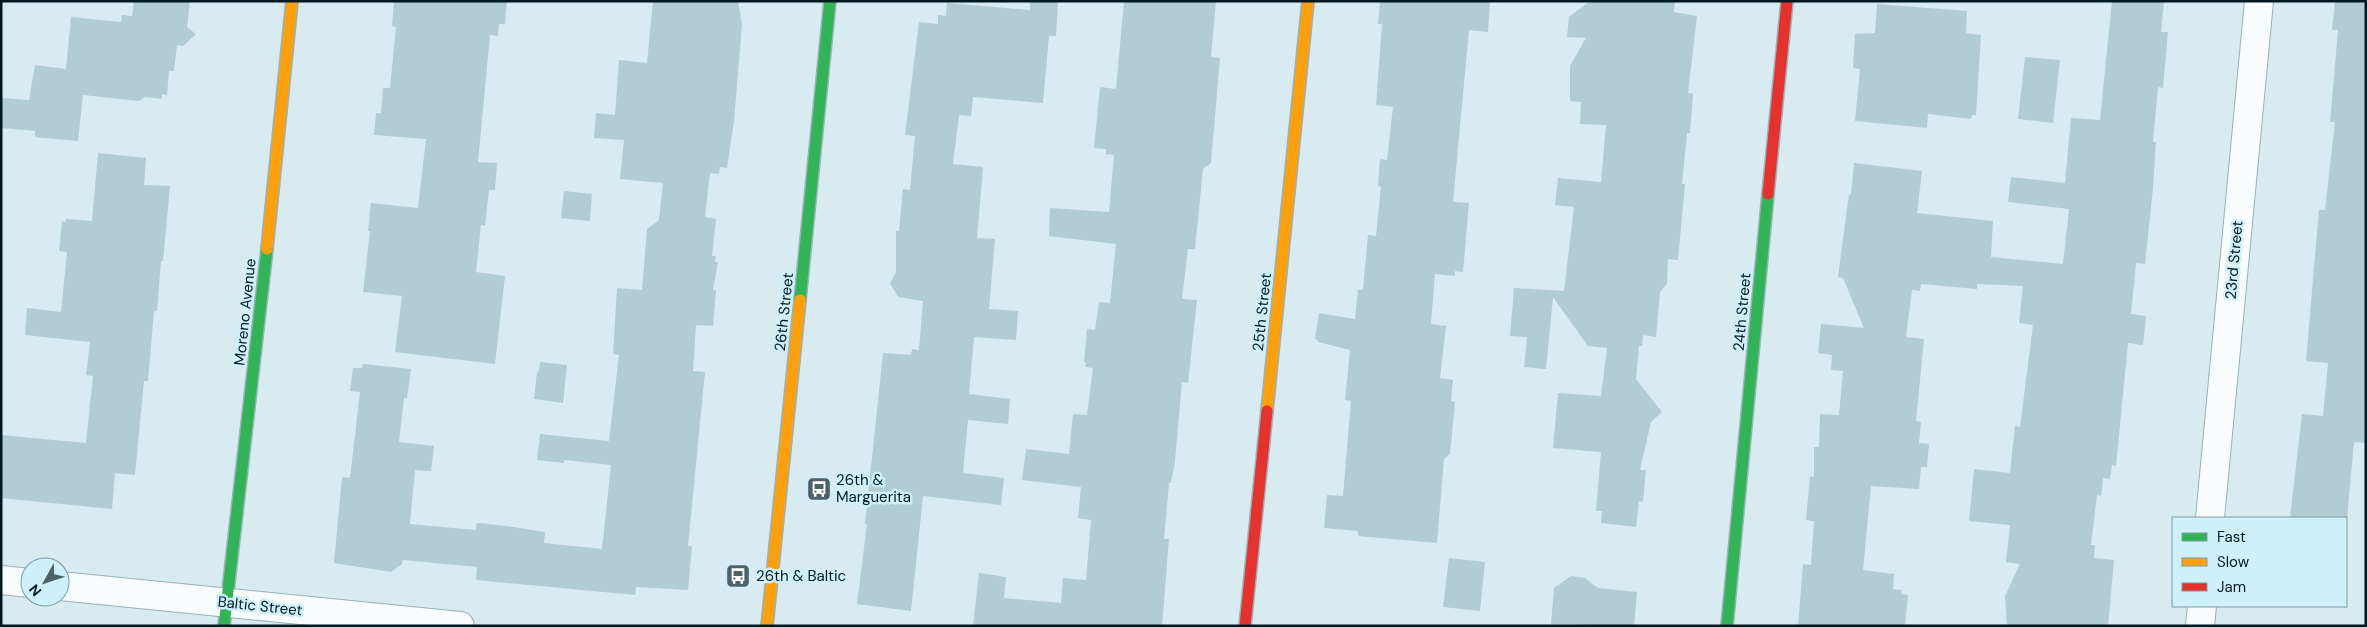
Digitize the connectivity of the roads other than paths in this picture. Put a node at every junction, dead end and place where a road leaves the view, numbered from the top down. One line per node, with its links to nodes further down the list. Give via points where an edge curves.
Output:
1 (292, 1): 11 (street, Moreno Avenue, via 257,350)
2 (830, 1): 13 (street, 26th Street)
3 (1308, 1): 14 (street, 25th Street)
4 (1787, 1): 15 (street, 24th Street)
5 (2259, 1): 6 (street, 23rd Street)
6 (2210, 517)
7 (1, 580): 8 (street)
8 (20, 581)
9 (70, 588): 11 (street, Baltic Street)
10 (2202, 607): 16 (street)
11 (225, 614): 12 (street, Baltic Street)
12 (460, 626)
13 (767, 626)
14 (1245, 626)
15 (1728, 626)
16 (2200, 626)

